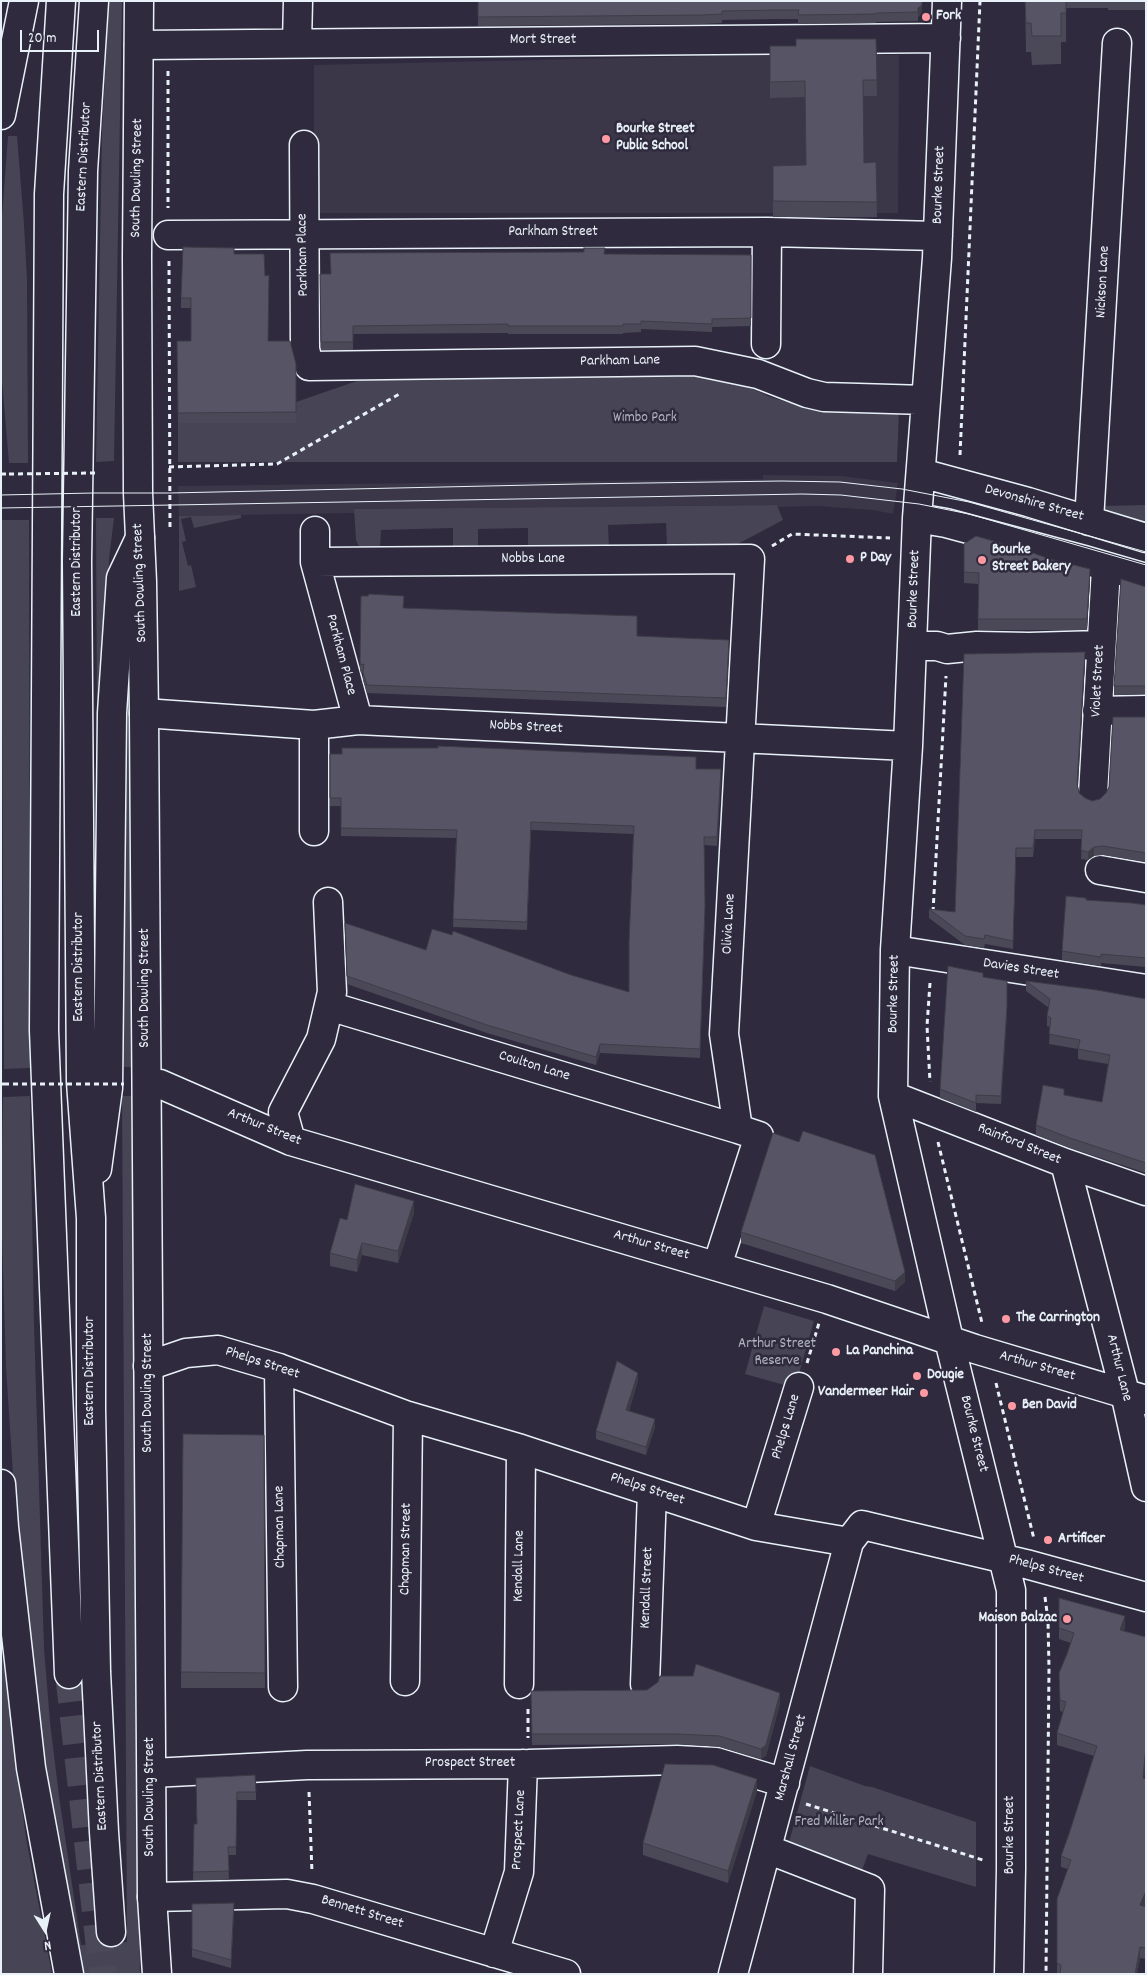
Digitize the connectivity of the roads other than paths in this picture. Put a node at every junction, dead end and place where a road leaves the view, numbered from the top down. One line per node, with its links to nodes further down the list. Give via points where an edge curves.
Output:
1 (24, 1): 11 (main road)
2 (60, 1): 69 (main road, Eastern Distributor, via 49,194 44,1030)
3 (94, 1): 53 (main road, Eastern Distributor, via 83,171 77,561 81,1082)
4 (139, 1): 10 (main road, South Dowling Street)
5 (298, 1): 8 (main road)
6 (947, 1): 7 (main road, Bourke Street)
7 (946, 38): 8 (main road, Mort Street); 16 (main road, Bourke Street)
8 (297, 43): 10 (main road, Mort Street)
9 (1117, 43): 22 (main road, Nickson Lane)
10 (140, 46): 24 (main road, South Dowling Street, via 137,257)
11 (1, 115)
12 (304, 145): 14 (main road, Parkham Place)
13 (767, 232): 14 (main road, Parkham Street); 16 (main road, Parkham Street); 17 (main road)
14 (303, 233): 15 (main road, Parkham Street); 18 (main road, Parkham Place, via 305,348)
15 (168, 235)
16 (938, 236): 19 (main road, Bourke Street)
17 (766, 344)
18 (309, 366): 19 (main road, Parkham Lane, via 694,361 758,374 824,397)
19 (926, 400): 20 (main road, Bourke Street)
20 (921, 472): 21 (main road, Bourke Street); 22 (main road, Devonshire Street)
21 (917, 518): 28 (main road, via 946,523); 31 (main road, Bourke Street)
22 (1090, 521): 25 (main road, Devonshire Street)
23 (315, 531): 27 (main road, Parkham Place)
24 (140, 538): 34 (main road, South Dowling Street); 53 (main road, via 121,578 112,713 108,1088)
25 (1146, 538)
26 (750, 559): 27 (main road, Nobbs Lane); 37 (main road, Olivia Lane)
27 (315, 562): 35 (main road, Parkham Place)
28 (1106, 568): 29 (main road); 30 (main road, Violet Street)
29 (1146, 578)
30 (1101, 645): 31 (main road, via 947,649); 33 (main road, Violet Street)
31 (912, 646): 38 (main road, Bourke Street)
32 (1146, 710): 33 (main road)
33 (1097, 711): 39 (main road, Violet Street)
34 (144, 714): 36 (main road, Nobbs Street); 56 (main road, South Dowling Street)
35 (358, 720): 36 (main road, Nobbs Street); 37 (main road, Nobbs Street)
36 (314, 725): 40 (main road)
37 (741, 737): 38 (main road, Nobbs Street); 49 (main road, Olivia Lane, via 724,1034)
38 (908, 746): 44 (main road, Bourke Street)
39 (1093, 794)
40 (314, 831)
41 (1100, 870): 42 (main road)
42 (1146, 878)
43 (328, 902): 46 (main road, via 332,992)
44 (895, 950): 45 (main road, Davies Street); 48 (main road, Bourke Street)
45 (1146, 989)
46 (329, 1006): 49 (main road, Coulton Lane); 50 (main road, via 321,1039 283,1112)
47 (160, 1084): 50 (main road, Arthur Street)
48 (893, 1096): 51 (main road, Rainford Street); 55 (main road, Bourke Street)
49 (738, 1129): 54 (main road, via 759,1136)
50 (292, 1141): 54 (main road, Arthur Street)
51 (1065, 1163): 52 (main road, Rainford Street); 59 (main road, Arthur Lane)
52 (1146, 1191)
53 (91, 1218): 79 (main road, Eastern Distributor, via 96,1672)
54 (717, 1266): 55 (main road, Arthur Street)
55 (950, 1340): 59 (main road, Arthur Street); 67 (main road, Bourke Street)
56 (148, 1366): 57 (main road, Phelps Street, via 186,1353 218,1350); 75 (main road, South Dowling Street)
57 (279, 1368): 60 (main road, Phelps Street); 73 (main road, Chapman Lane)
58 (799, 1387): 65 (main road, Phelps Lane)
59 (1136, 1397): 63 (main road, Arthur Lane)
60 (408, 1416): 61 (main road, Phelps Street); 70 (main road, Chapman Street)
61 (521, 1448): 64 (main road, Phelps Street); 71 (main road, Kendall Lane)
62 (1, 1484): 81 (main road, via 31,1768)
63 (1146, 1487)
64 (652, 1492): 65 (main road, Phelps Street); 72 (main road, Kendall Street)
65 (756, 1526): 66 (main road, Phelps Street)
66 (849, 1542): 67 (main road, Phelps Street, via 862,1525); 76 (main road, Marshall Street)
67 (1004, 1559): 68 (main road, Phelps Street); 86 (main road, Bourke Street, via 1011,1590 1012,1620)
68 (1146, 1597)
69 (69, 1674)
70 (405, 1681)
71 (518, 1684)
72 (644, 1684)
73 (283, 1687)
74 (526, 1764): 75 (main road, Prospect Street, via 307,1765); 76 (main road, Prospect Street, via 716,1762); 80 (main road, Prospect Lane, via 518,1872)
75 (152, 1773): 78 (main road, South Dowling Street)
76 (783, 1790): 77 (main road, Marshall Street)
77 (767, 1849): 84 (main road, Marshall Street); 85 (main road, via 870,1890)
78 (152, 1897): 80 (main road, Bennett Street, via 287,1894 313,1898); 82 (main road, South Dowling Street)
79 (111, 1932)
80 (494, 1953): 83 (main road, Bennett Street)
81 (70, 1974)
82 (157, 1974)
83 (566, 1974)
84 (733, 1974)
85 (868, 1974)
86 (1009, 1974)

